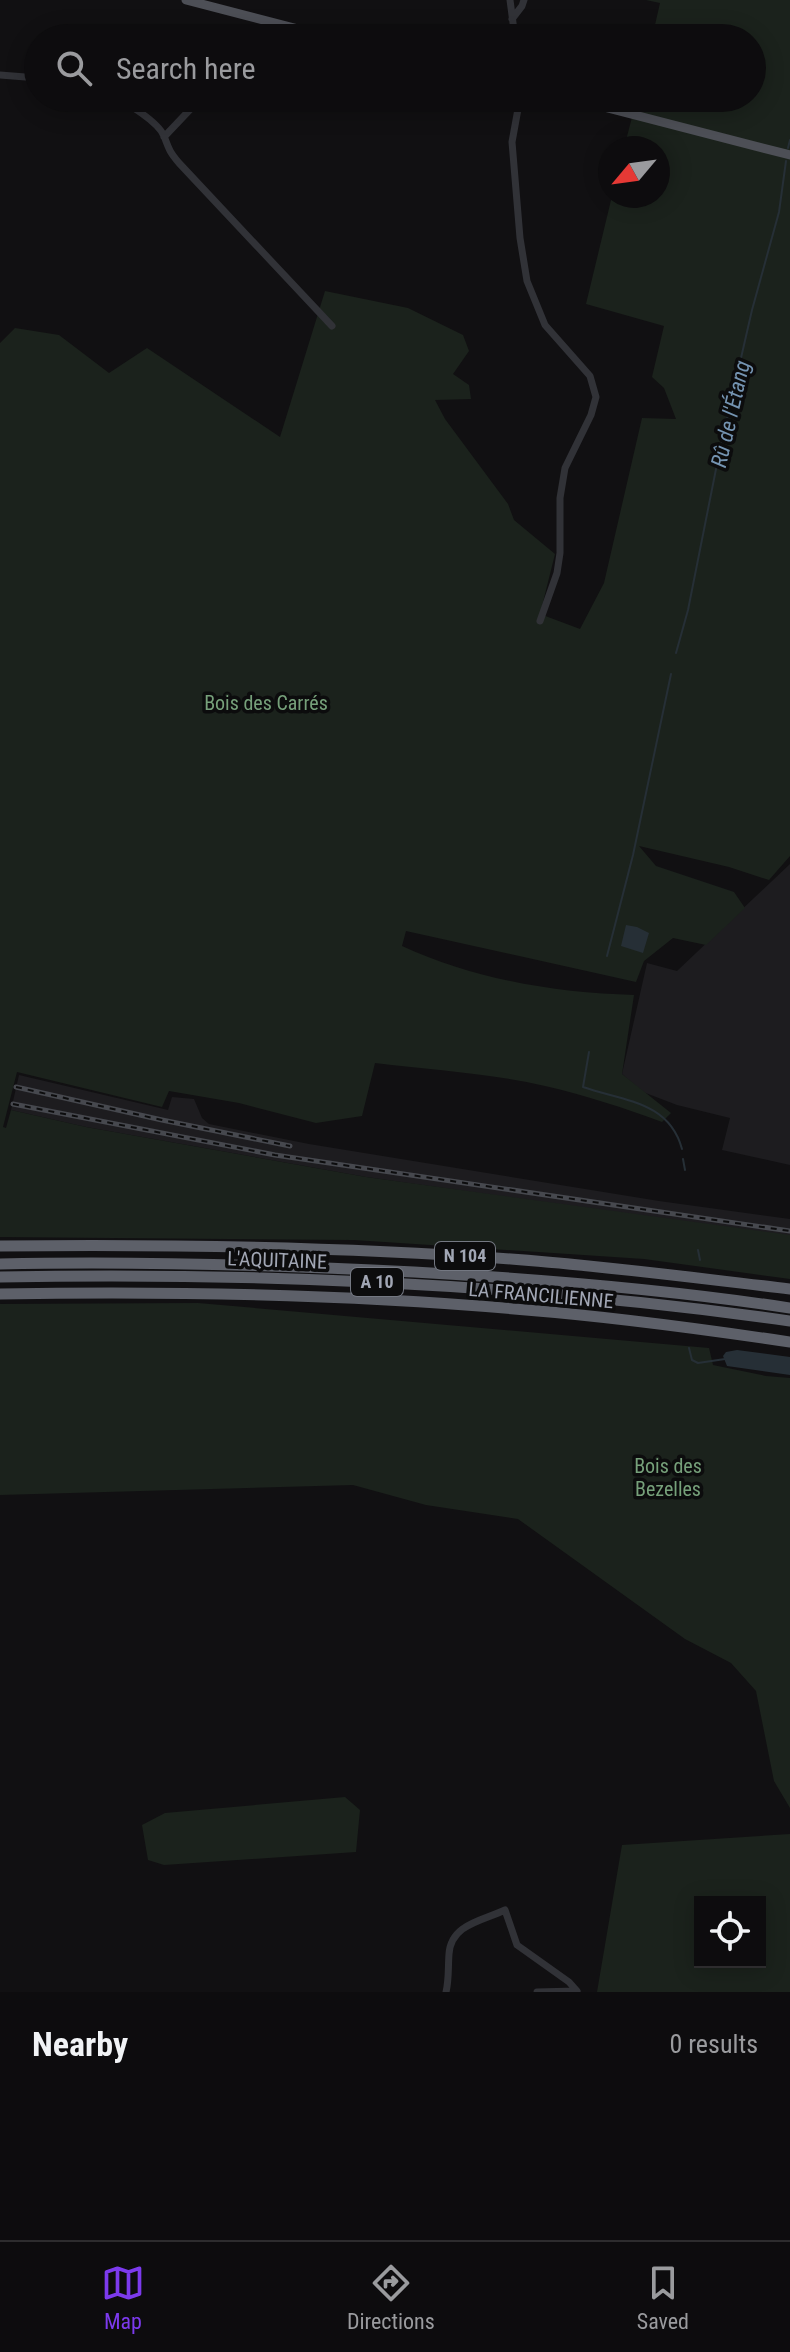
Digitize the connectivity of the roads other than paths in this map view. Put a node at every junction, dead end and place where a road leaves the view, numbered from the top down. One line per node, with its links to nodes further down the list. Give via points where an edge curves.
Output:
1 (186, 0): 5 (main road)
2 (510, 0): 4 (street)
3 (524, 0): 4 (street)
4 (512, 19): 8 (street)
5 (272, 22): 6 (street); 7 (main road)
6 (270, 24)
7 (280, 24)
8 (513, 24)
9 (0, 75): 10 (street)
10 (24, 77)
11 (138, 112): 15 (street)
12 (188, 112): 15 (street)
13 (517, 112): 18 (street, via 512,142 527,281 545,325 590,376 596,397 565,468 557,573)
14 (623, 112): 16 (main road)
15 (164, 137): 17 (street, via 179,163)
16 (790, 155)
17 (332, 326)
18 (540, 621)
19 (0, 1246): 22 (highway, LA FRANCILIENNE / N 104, via 203,1245 446,1255)
20 (0, 1264): 24 (highway, L'AQUITAINE / A 10, via 153,1262 418,1272 626,1288)
21 (0, 1277): 25 (highway, L'AQUITAINE / A 10, via 243,1277 450,1286)
22 (790, 1289)
23 (0, 1294): 26 (highway, LA FRANCILIENNE, via 280,1295 442,1303)
24 (790, 1308)
25 (790, 1321)
26 (790, 1342)
27 (446, 1992): 29 (street, via 453,1937 505,1910 517,1945)
28 (537, 1992): 29 (street)
29 (578, 1992)

